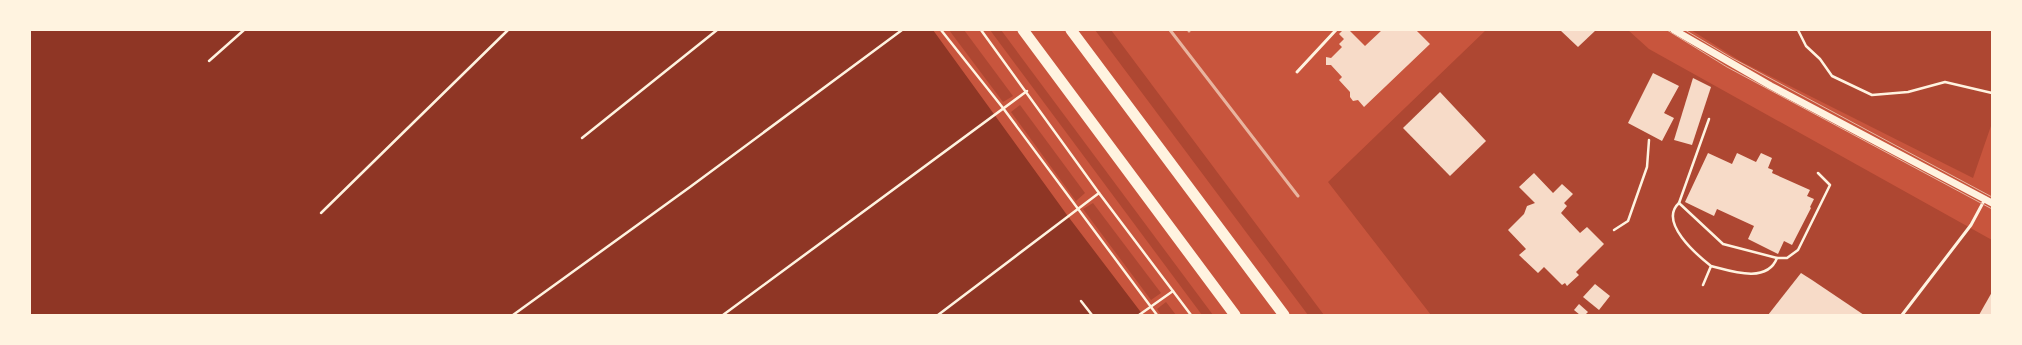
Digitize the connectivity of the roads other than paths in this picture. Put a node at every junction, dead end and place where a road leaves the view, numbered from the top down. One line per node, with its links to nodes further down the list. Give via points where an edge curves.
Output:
1 (1023, 30): 8 (highway)
2 (1071, 30): 9 (highway)
3 (1336, 30): 5 (lane)
4 (1674, 30): 6 (street, via 1771,86)
5 (1297, 72)
6 (1985, 200): 7 (street); 10 (lane, via 1966,232)
7 (1992, 203)
8 (1235, 315)
9 (1284, 315)
10 (1902, 315)

